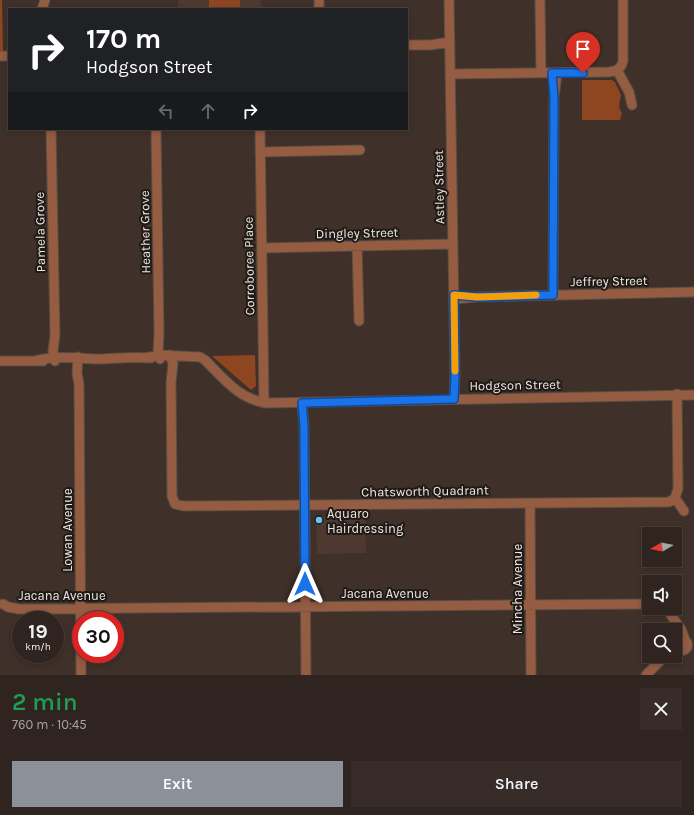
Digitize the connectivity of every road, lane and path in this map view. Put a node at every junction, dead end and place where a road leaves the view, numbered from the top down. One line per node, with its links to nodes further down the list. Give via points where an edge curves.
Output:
1 (449, 0): 4 (street, Astley Street)
2 (540, 0): 7 (street)
3 (623, 0): 6 (street, via 623,61)
4 (450, 44): 5 (street); 9 (street, Astley Street)
5 (408, 45)
6 (617, 70): 8 (street); 10 (street, via 630,92)
7 (541, 73): 8 (street); 9 (street)
8 (554, 73): 20 (street)
9 (450, 74): 16 (street, Astley Street)
10 (632, 105)
11 (51, 130): 24 (street, Pamela Grove)
12 (156, 130): 23 (street, Heather Grove, via 160,334)
13 (260, 130): 15 (street, Corroboree Place)
14 (360, 150): 15 (street)
15 (260, 152): 18 (street, Corroboree Place)
16 (453, 244): 17 (street, Dingley Street); 21 (street, Astley Street)
17 (357, 246): 18 (street, Dingley Street); 22 (street)
18 (262, 248): 30 (street, Corroboree Place)
19 (694, 292): 20 (street, Jeffrey Street)
20 (553, 295): 21 (street, Jeffrey Street)
21 (454, 297): 29 (street, Astley Street)
22 (359, 321)
23 (164, 357): 25 (street, Hodgson Street); 30 (street, Hodgson Street, via 202,358 241,394); 34 (street, Chatsworth Quadrant, via 173,364 170,382 171,507)
24 (55, 359): 25 (street, Hodgson Street); 26 (street, Hodgson Street)
25 (78, 360): 40 (street, Lowan Avenue)
26 (0, 361)
27 (677, 394): 28 (street, Hodgson Street); 29 (street, Hodgson Street); 32 (street, via 678,489)
28 (694, 395)
29 (456, 399): 31 (street, Hodgson Street)
30 (264, 403): 31 (street, Hodgson Street)
31 (304, 403): 34 (street)
32 (675, 498): 33 (street, Chatsworth Quadrant, via 666,503); 35 (street)
33 (530, 503): 34 (street, Chatsworth Quadrant); 38 (street, Mincha Avenue)
34 (305, 505): 39 (street)
35 (684, 511)
36 (3, 604): 40 (street, Jacana Avenue, via 19,609)
37 (642, 604): 38 (street, Jacana Avenue)
38 (531, 605): 39 (street, Jacana Avenue); 46 (street, Mincha Avenue)
39 (306, 607): 40 (street, Jacana Avenue); 45 (street)
40 (80, 609): 44 (street, Lowan Avenue)
41 (682, 646): 42 (street)
42 (694, 652)
43 (659, 663): 47 (street)
44 (81, 675)
45 (306, 675)
46 (531, 675)
47 (646, 675)

